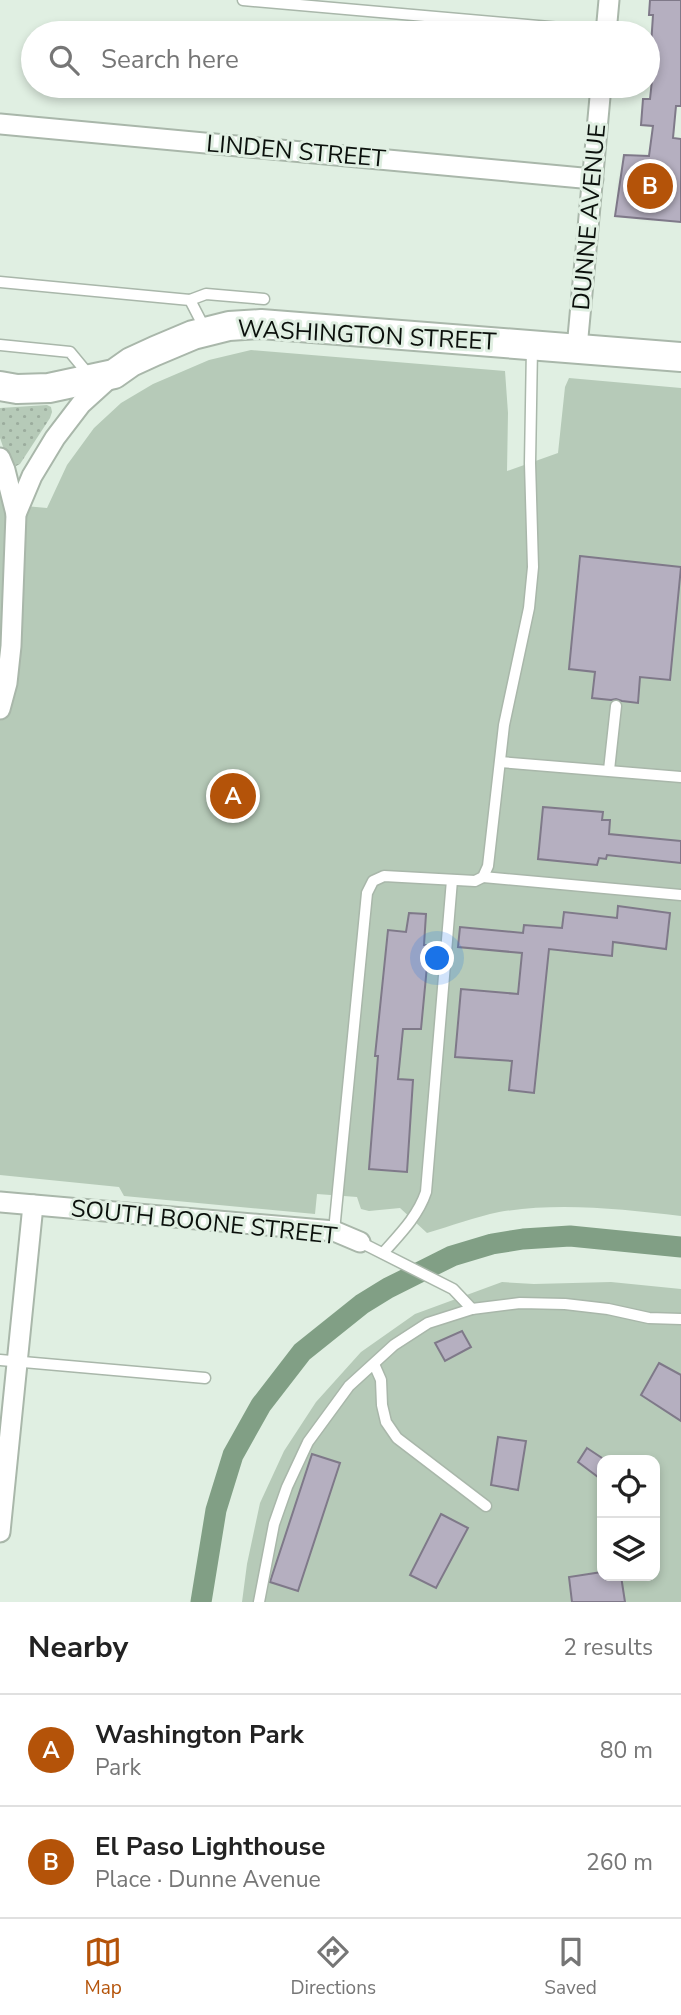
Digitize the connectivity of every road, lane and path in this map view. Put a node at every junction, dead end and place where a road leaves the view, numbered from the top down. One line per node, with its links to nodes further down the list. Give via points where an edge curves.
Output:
1 (243, 0): 3 (lane)
2 (609, 0): 4 (street)
3 (474, 21)
4 (607, 21)
5 (600, 98): 7 (street, DUNNE AVENUE)
6 (0, 124): 7 (street, LINDEN STREET)
7 (593, 179): 14 (street, DUNNE AVENUE)
8 (0, 282): 10 (lane)
9 (264, 299): 10 (lane, via 206,294)
10 (190, 300): 11 (lane)
11 (206, 332): 13 (street, WASHINGTON STREET, via 261,324); 16 (street, WASHINGTON STREET)
12 (0, 345): 16 (lane, via 70,352)
13 (532, 345): 14 (street, WASHINGTON STREET); 22 (lane, via 533,567)
14 (578, 348): 15 (street, WASHINGTON STREET)
15 (681, 357)
16 (103, 376): 17 (street, WASHINGTON STREET, via 49,388); 19 (street, via 108,381 80,404 55,438)
17 (0, 386)
18 (0, 458): 19 (street)
19 (16, 514): 21 (street, via 11,646)
20 (617, 706): 23 (lane)
21 (0, 709)
22 (500, 762): 23 (lane); 25 (lane)
23 (609, 770): 24 (lane)
24 (681, 777)
25 (483, 877): 26 (lane); 27 (lane)
26 (452, 880): 30 (lane, via 384,876 373,881 367,893); 32 (lane, via 426,1192)
27 (681, 895)
28 (0, 1202): 29 (street, SOUTH BOONE STREET)
29 (33, 1205): 30 (street, SOUTH BOONE STREET); 35 (street)
30 (334, 1231): 31 (street, SOUTH BOONE STREET)
31 (360, 1242): 32 (lane, SOUTH BOONE STREET)
32 (387, 1255): 33 (lane, SOUTH BOONE STREET, via 453,1289)
33 (471, 1309): 34 (lane, via 565,1304); 36 (lane, via 428,1323)
34 (681, 1319)
35 (9, 1361): 37 (lane); 39 (street)
36 (374, 1364): 38 (lane, via 381,1380 386,1422 397,1438); 40 (lane, via 349,1386 308,1442 274,1524)
37 (205, 1378)
38 (486, 1506)
39 (0, 1532)
40 (259, 1602)

